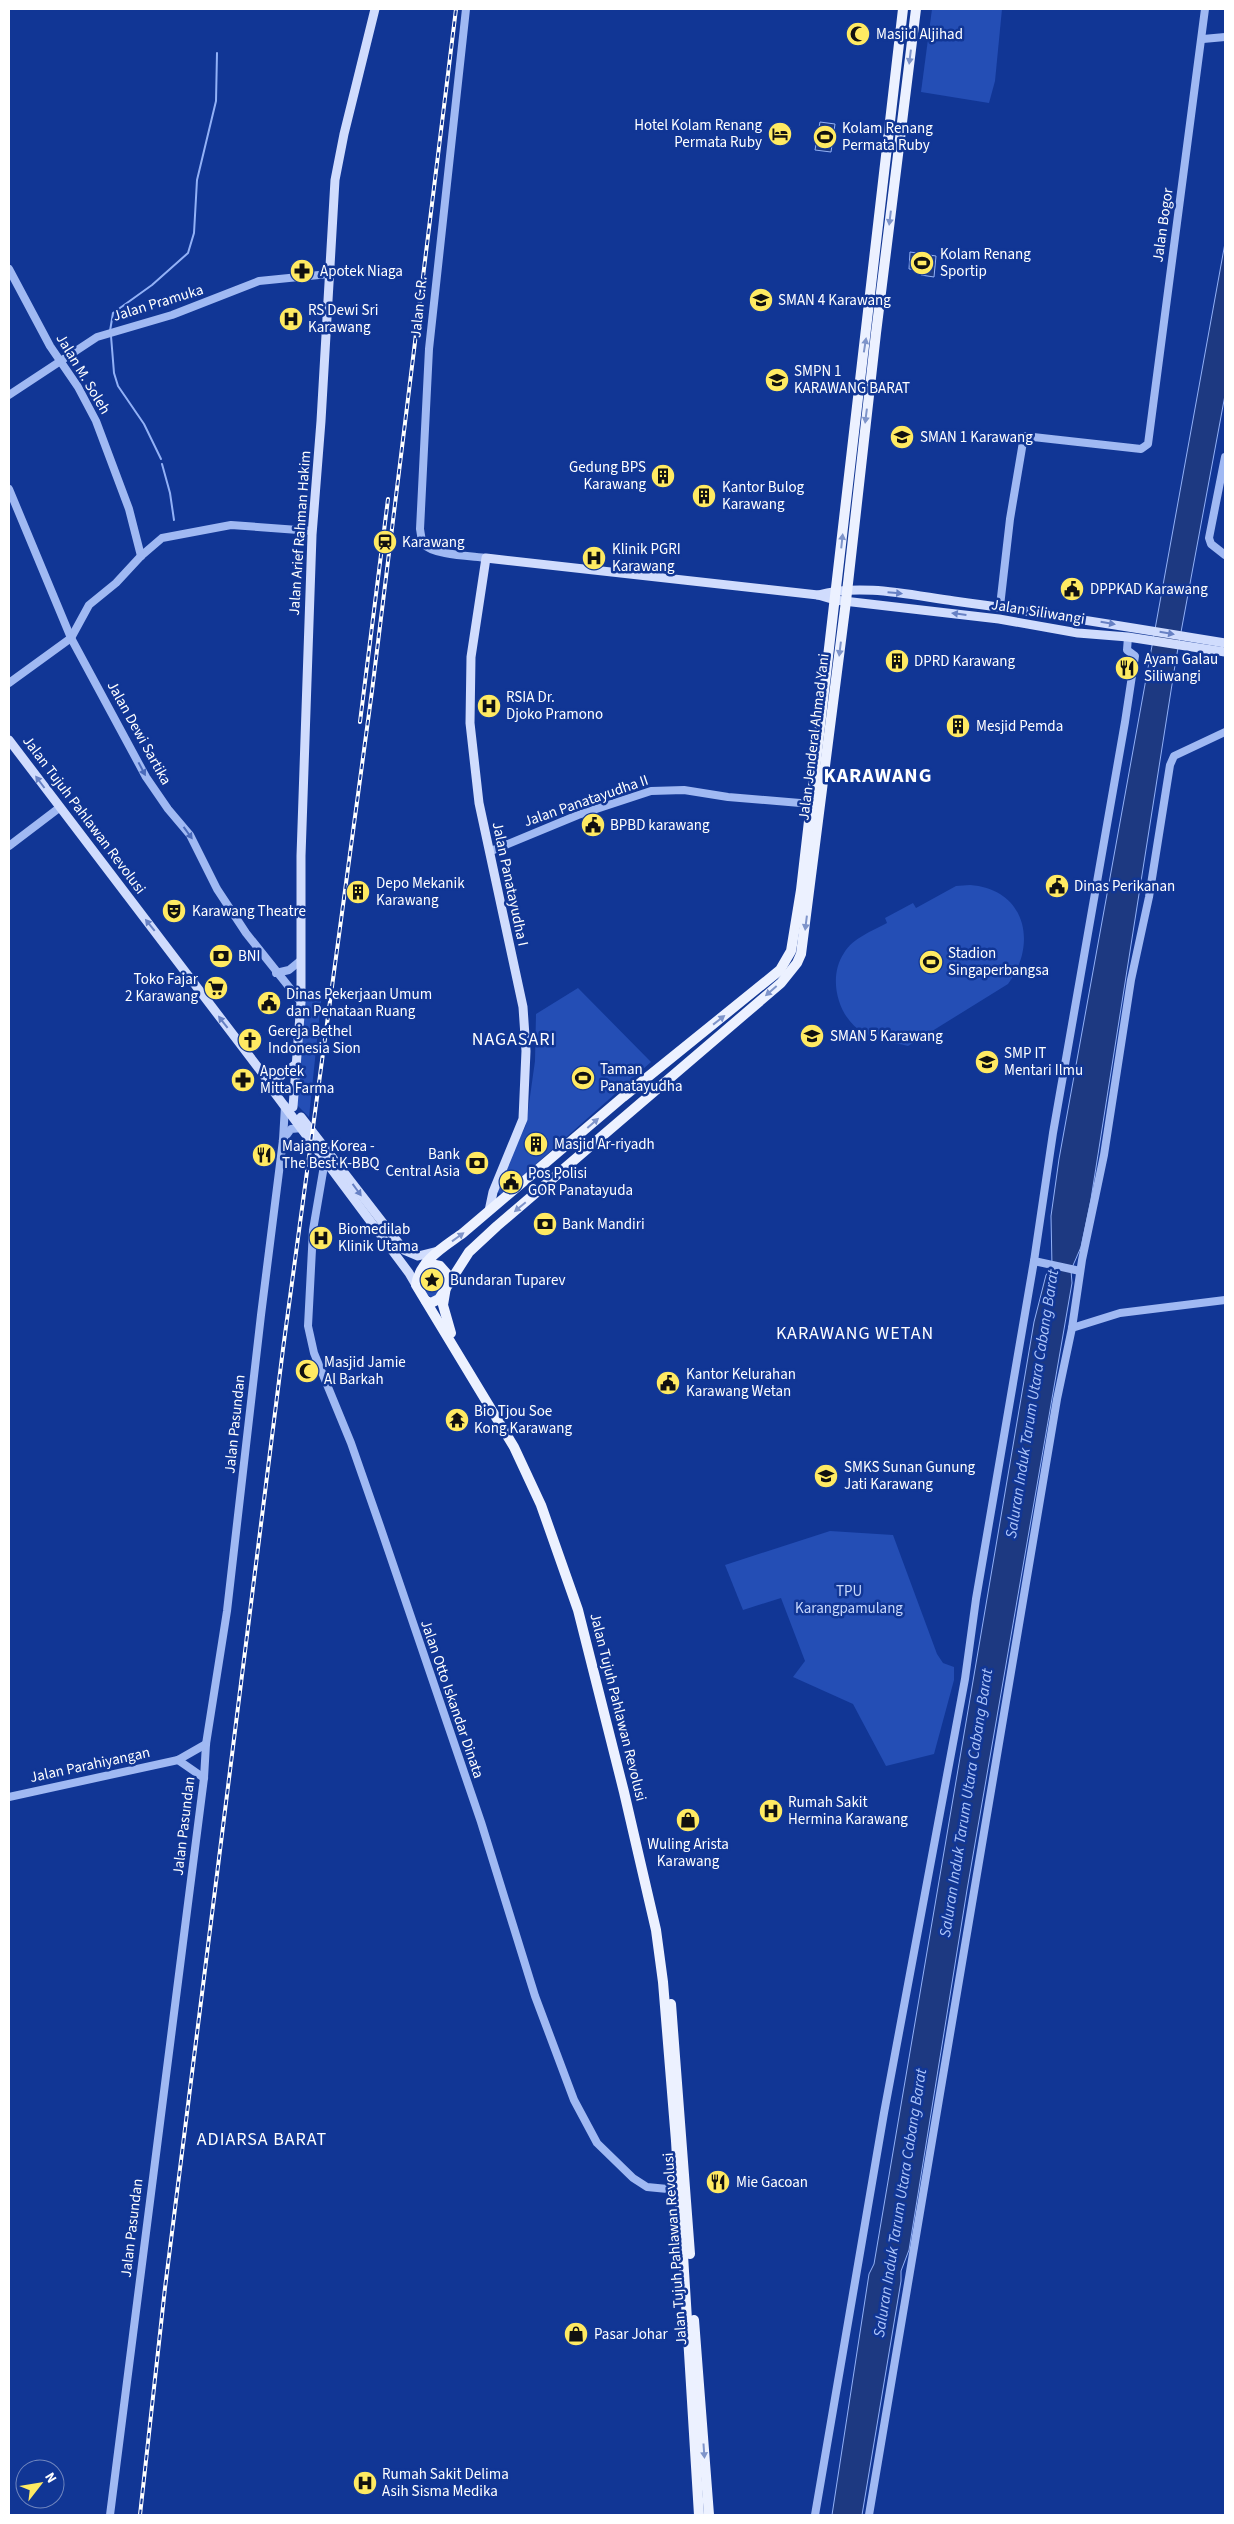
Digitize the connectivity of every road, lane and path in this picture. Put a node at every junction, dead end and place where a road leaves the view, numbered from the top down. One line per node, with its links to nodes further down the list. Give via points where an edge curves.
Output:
1 (375, 9): 9 (main road, Jalan Arief Rahman Hakim, via 335,180)
2 (466, 9): 17 (street, Jalan C.R., via 429,349 420,528 421,538 427,547 439,552)
3 (903, 9): 18 (main road, Jalan Jenderal Ahmad Yani, one-way to 3)
4 (916, 9): 18 (main road, Jalan Jenderal Ahmad Yani, one-way to 18)
5 (1205, 9): 7 (street, Jalan Bogor)
6 (1225, 37): 7 (street)
7 (1203, 39): 20 (street, Jalan Bogor, via 1148,444 1141,449 1024,436)
8 (9, 269): 10 (street, Jalan M. Soleh)
9 (329, 274): 10 (street, Jalan Pramuka, via 259,281 172,315 89,340); 14 (main road, Jalan Arief Rahman Hakim)
10 (59, 360): 11 (street, Jalan Pramuka); 16 (street, Jalan M. Soleh, via 96,420 130,509)
11 (9, 395)
12 (1225, 457): 15 (street, via 1210,538 1211,544)
13 (9, 489): 25 (street, Jalan Dewi Sartika)
14 (312, 531): 16 (street, via 231,525 167,536); 36 (main road, Jalan Arief Rahman Hakim)
15 (1225, 555)
16 (140, 556): 25 (street, via 116,583 89,605)
17 (486, 558): 18 (main road); 35 (main road, Jalan Panatayudha I, via 471,657 470,724 479,803)
18 (841, 595): 19 (main road, Jalan Siliwangi, one-way to 19); 21 (main road, Jalan Siliwangi); 31 (main road, Jalan Jenderal Ahmad Yani)
19 (926, 597): 20 (main road, Jalan Siliwangi); 21 (main road)
20 (1000, 606): 22 (main road, Jalan Siliwangi)
21 (926, 610): 23 (main road, Jalan Siliwangi, one-way to 21)
22 (1080, 619): 23 (main road); 26 (main road, Jalan Siliwangi, one-way to 26)
23 (1078, 633): 24 (main road, Jalan Siliwangi)
24 (1128, 637): 27 (main road, Jalan Siliwangi); 50 (street, via 1127,650 1135,656)
25 (70, 638): 28 (street); 37 (street, Jalan Dewi Sartika, one-way to 37, via 146,777 193,840 216,885)
26 (1225, 643)
27 (1225, 652)
28 (9, 683)
29 (1225, 732): 51 (street, via 1174,756 1170,765 1149,897 1131,980 1104,1155)
30 (9, 740): 33 (main road, Jalan Tujuh Pahlawan Revolusi, one-way to 30)
31 (818, 783): 32 (main road, Jalan Jenderal Ahmad Yani); 40 (main road, Jalan Jenderal Ahmad Yani, one-way to 40, via 805,930 797,963 781,983)
32 (812, 804): 35 (street, Jalan Panatayudha II, via 684,790 651,791); 39 (main road, Jalan Jenderal Ahmad Yani, one-way to 32, via 780,970 786,961 794,939)
33 (59, 808): 34 (street); 42 (main road, Jalan Tujuh Pahlawan Revolusi, one-way to 33)
34 (9, 846)
35 (491, 851): 48 (main road, Jalan Panatayudha I, via 523,1006 526,1076 523,1119 493,1192)
36 (300, 961): 37 (street, via 289,970); 38 (main road, Jalan Arief Rahman Hakim)
37 (276, 973): 38 (street, Jalan Dewi Sartika)
38 (301, 1002): 41 (main road, Jalan Arief Rahman Hakim)
39 (704, 1032): 40 (main road); 48 (main road, Jalan Jenderal Ahmad Yani, one-way to 39)
40 (712, 1043): 53 (main road, Jalan Jenderal Ahmad Yani, one-way to 53, via 469,1252)
41 (296, 1064): 43 (main road); 44 (main road, Jalan Arief Rahman Hakim)
42 (263, 1074): 43 (main road, Jalan Tujuh Pahlawan Revolusi); 44 (main road, Jalan Tujuh Pahlawan Revolusi)
43 (273, 1082): 44 (main road, Jalan Tujuh Pahlawan Revolusi)
44 (289, 1106): 45 (main road, Jalan Tujuh Pahlawan Revolusi); 46 (street, Jalan Pasundan); 49 (main road, Jalan Tujuh Pahlawan Revolusi, one-way to 49, via 396,1241 404,1250)
45 (302, 1128): 46 (street, via 291,1129); 47 (main road, Jalan Tujuh Pahlawan Revolusi)
46 (283, 1140): 58 (street, Jalan Pasundan, via 227,1611)
47 (324, 1160): 52 (main road, Jalan Tujuh Pahlawan Revolusi); 63 (street, Jalan Otto Iskandar Dinata, via 313,1230 308,1326 314,1353 360,1470 481,1822 535,1996 574,2100 597,2143 633,2178 647,2187)
48 (489, 1211): 49 (main road, Jalan Jenderal Ahmad Yani, one-way to 48)
49 (422, 1259): 52 (main road, Jalan Jenderal Ahmad Yani); 53 (main road, via 444,1269 448,1279)
50 (1034, 1261): 51 (street); 67 (street, via 965,1679 884,2113)
51 (1078, 1270): 56 (street)
52 (416, 1284): 55 (main road, Jalan Tujuh Pahlawan Revolusi)
53 (444, 1291): 55 (main road, Jalan Jenderal Ahmad Yani, via 436,1302); 57 (main road, Jalan Tujuh Pahlawan Revolusi, via 446,1315 455,1341 514,1440)
54 (1225, 1300): 56 (street, via 1120,1313)
55 (426, 1301): 57 (main road, Jalan Tujuh Pahlawan Revolusi)
56 (1072, 1328): 68 (street, via 1057,1399)
57 (514, 1448): 62 (main road, Jalan Tujuh Pahlawan Revolusi, via 541,1504 578,1610 656,1930)
58 (206, 1744): 59 (street, Jalan Parahiyangan); 60 (street, Jalan Pasundan)
59 (178, 1760): 60 (street); 61 (street, Jalan Parahiyangan)
60 (204, 1778): 64 (street, Jalan Pasundan)
61 (9, 1797)
62 (663, 1982): 63 (main road, Jalan Tujuh Pahlawan Revolusi); 66 (main road, Jalan Tujuh Pahlawan Revolusi, one-way to 66, via 670,1996 674,2031)
63 (678, 2190): 65 (main road, Jalan Tujuh Pahlawan Revolusi)
64 (110, 2515)
65 (699, 2515)
66 (709, 2515)
67 (815, 2515)
68 (869, 2515)

